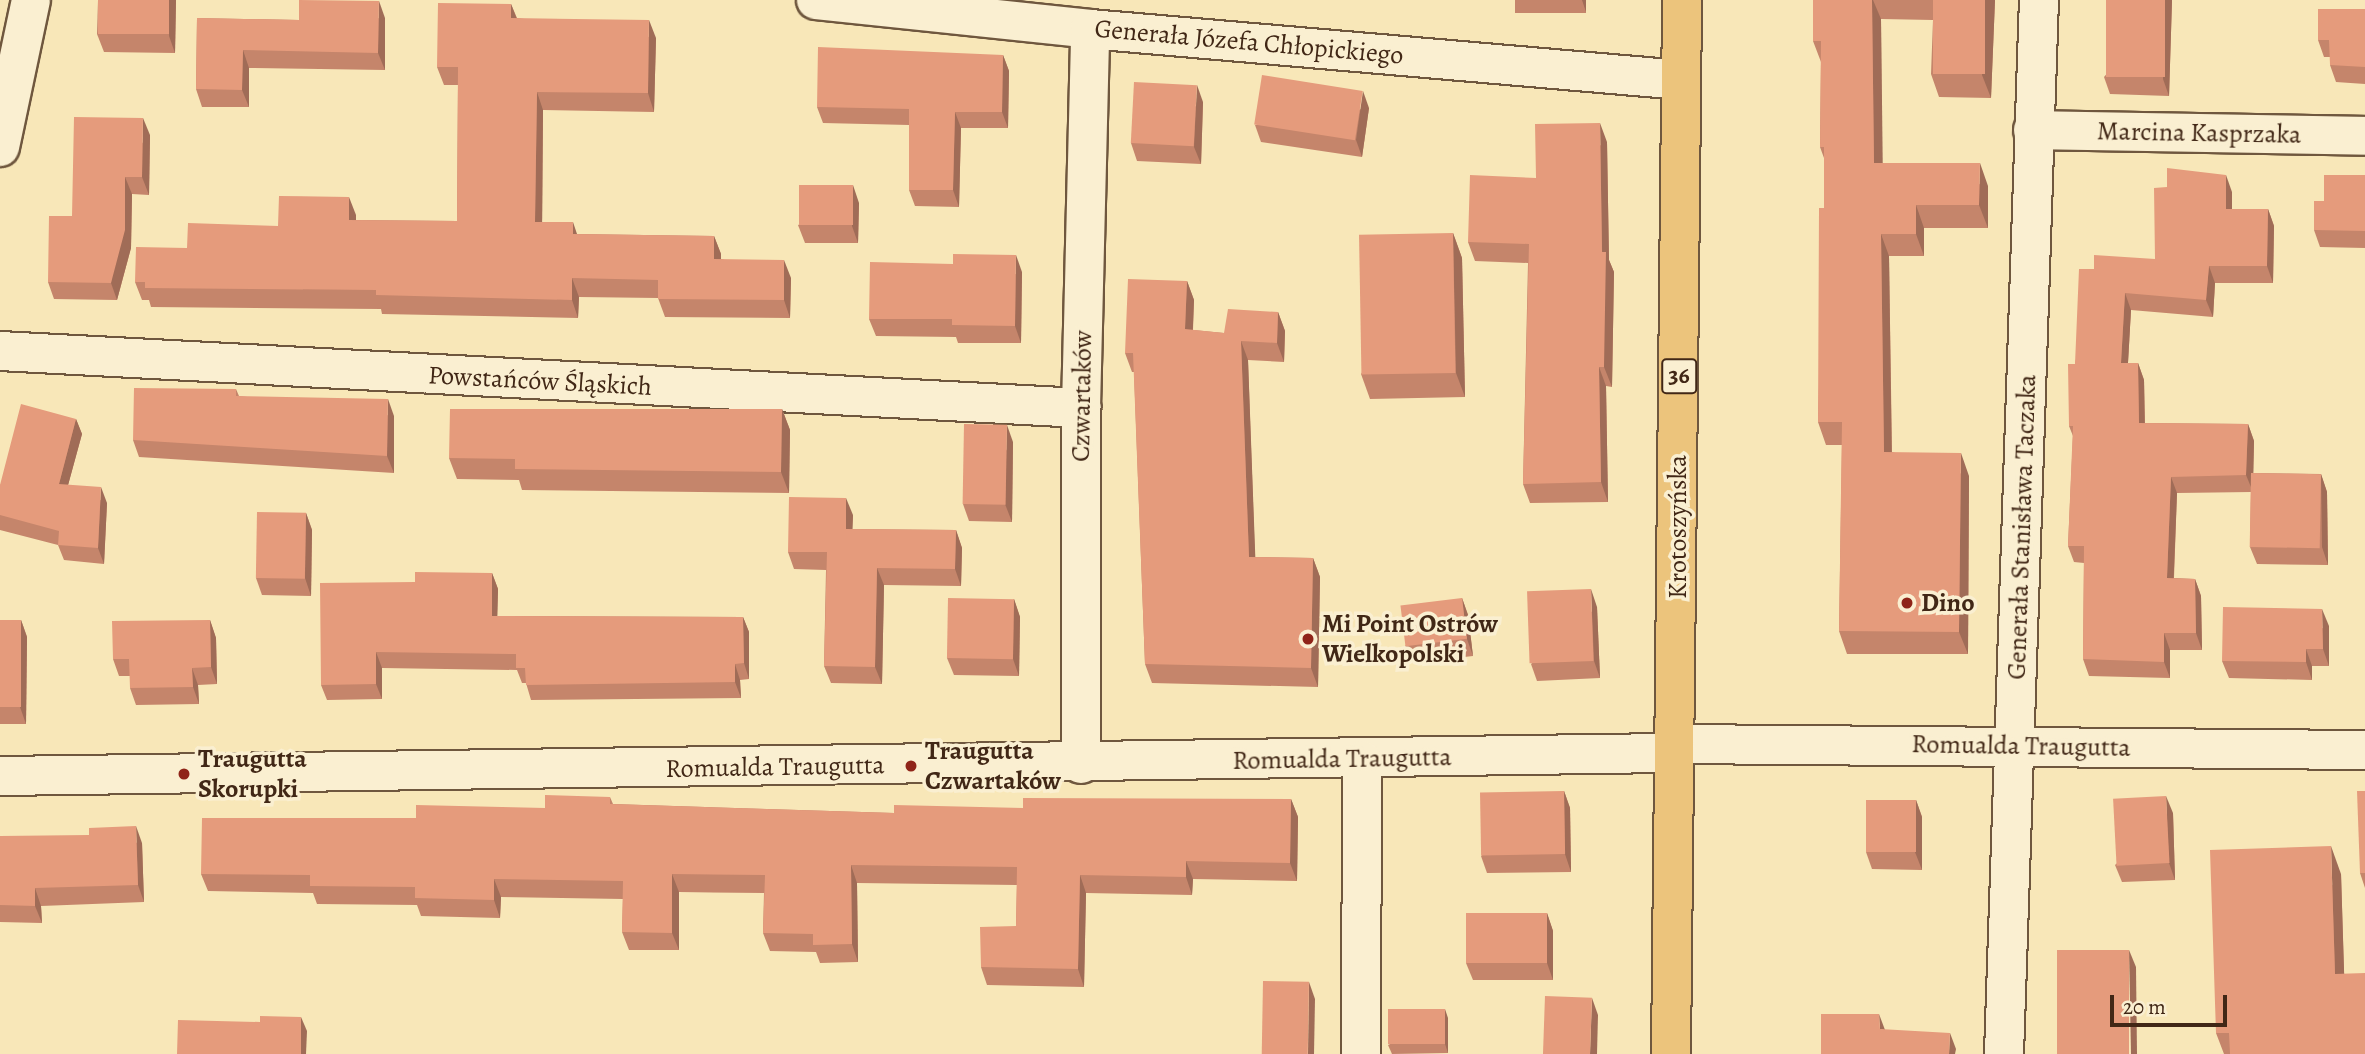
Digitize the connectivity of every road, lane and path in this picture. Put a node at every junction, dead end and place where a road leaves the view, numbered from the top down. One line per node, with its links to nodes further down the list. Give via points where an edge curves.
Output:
1 (31, 0): 10 (street)
2 (816, 0): 5 (street, Generała Józefa Chłopickiego)
3 (1682, 0): 7 (main road, Krotoszyńska / 36)
4 (2039, 0): 8 (street, Generała Stanisława Taczaka)
5 (921, 5): 6 (street, Generała Józefa Chłopickiego)
6 (1090, 29): 7 (street, Generała Józefa Chłopickiego); 12 (street, Czwartaków)
7 (1682, 80): 14 (main road, Krotoszyńska / 36)
8 (2033, 130): 9 (street, Marcina Kasprzaka); 13 (street, Generała Stanisława Taczaka)
9 (2365, 135)
10 (0, 147)
11 (0, 351): 12 (street, Powstańców Śląskich)
12 (1081, 408): 17 (street, Czwartaków)
13 (2016, 745): 14 (street, Romualda Traugutta); 15 (street, Romualda Traugutta); 21 (street, Generała Stanisława Taczaka)
14 (1677, 749): 16 (street, Romualda Traugutta); 20 (main road, Krotoszyńska / 36)
15 (2365, 750)
16 (1362, 760): 17 (street, Romualda Traugutta); 19 (street)
17 (1081, 764): 18 (street, Romualda Traugutta)
18 (0, 776)
19 (1362, 1054)
20 (1671, 1054)
21 (2004, 1054)

